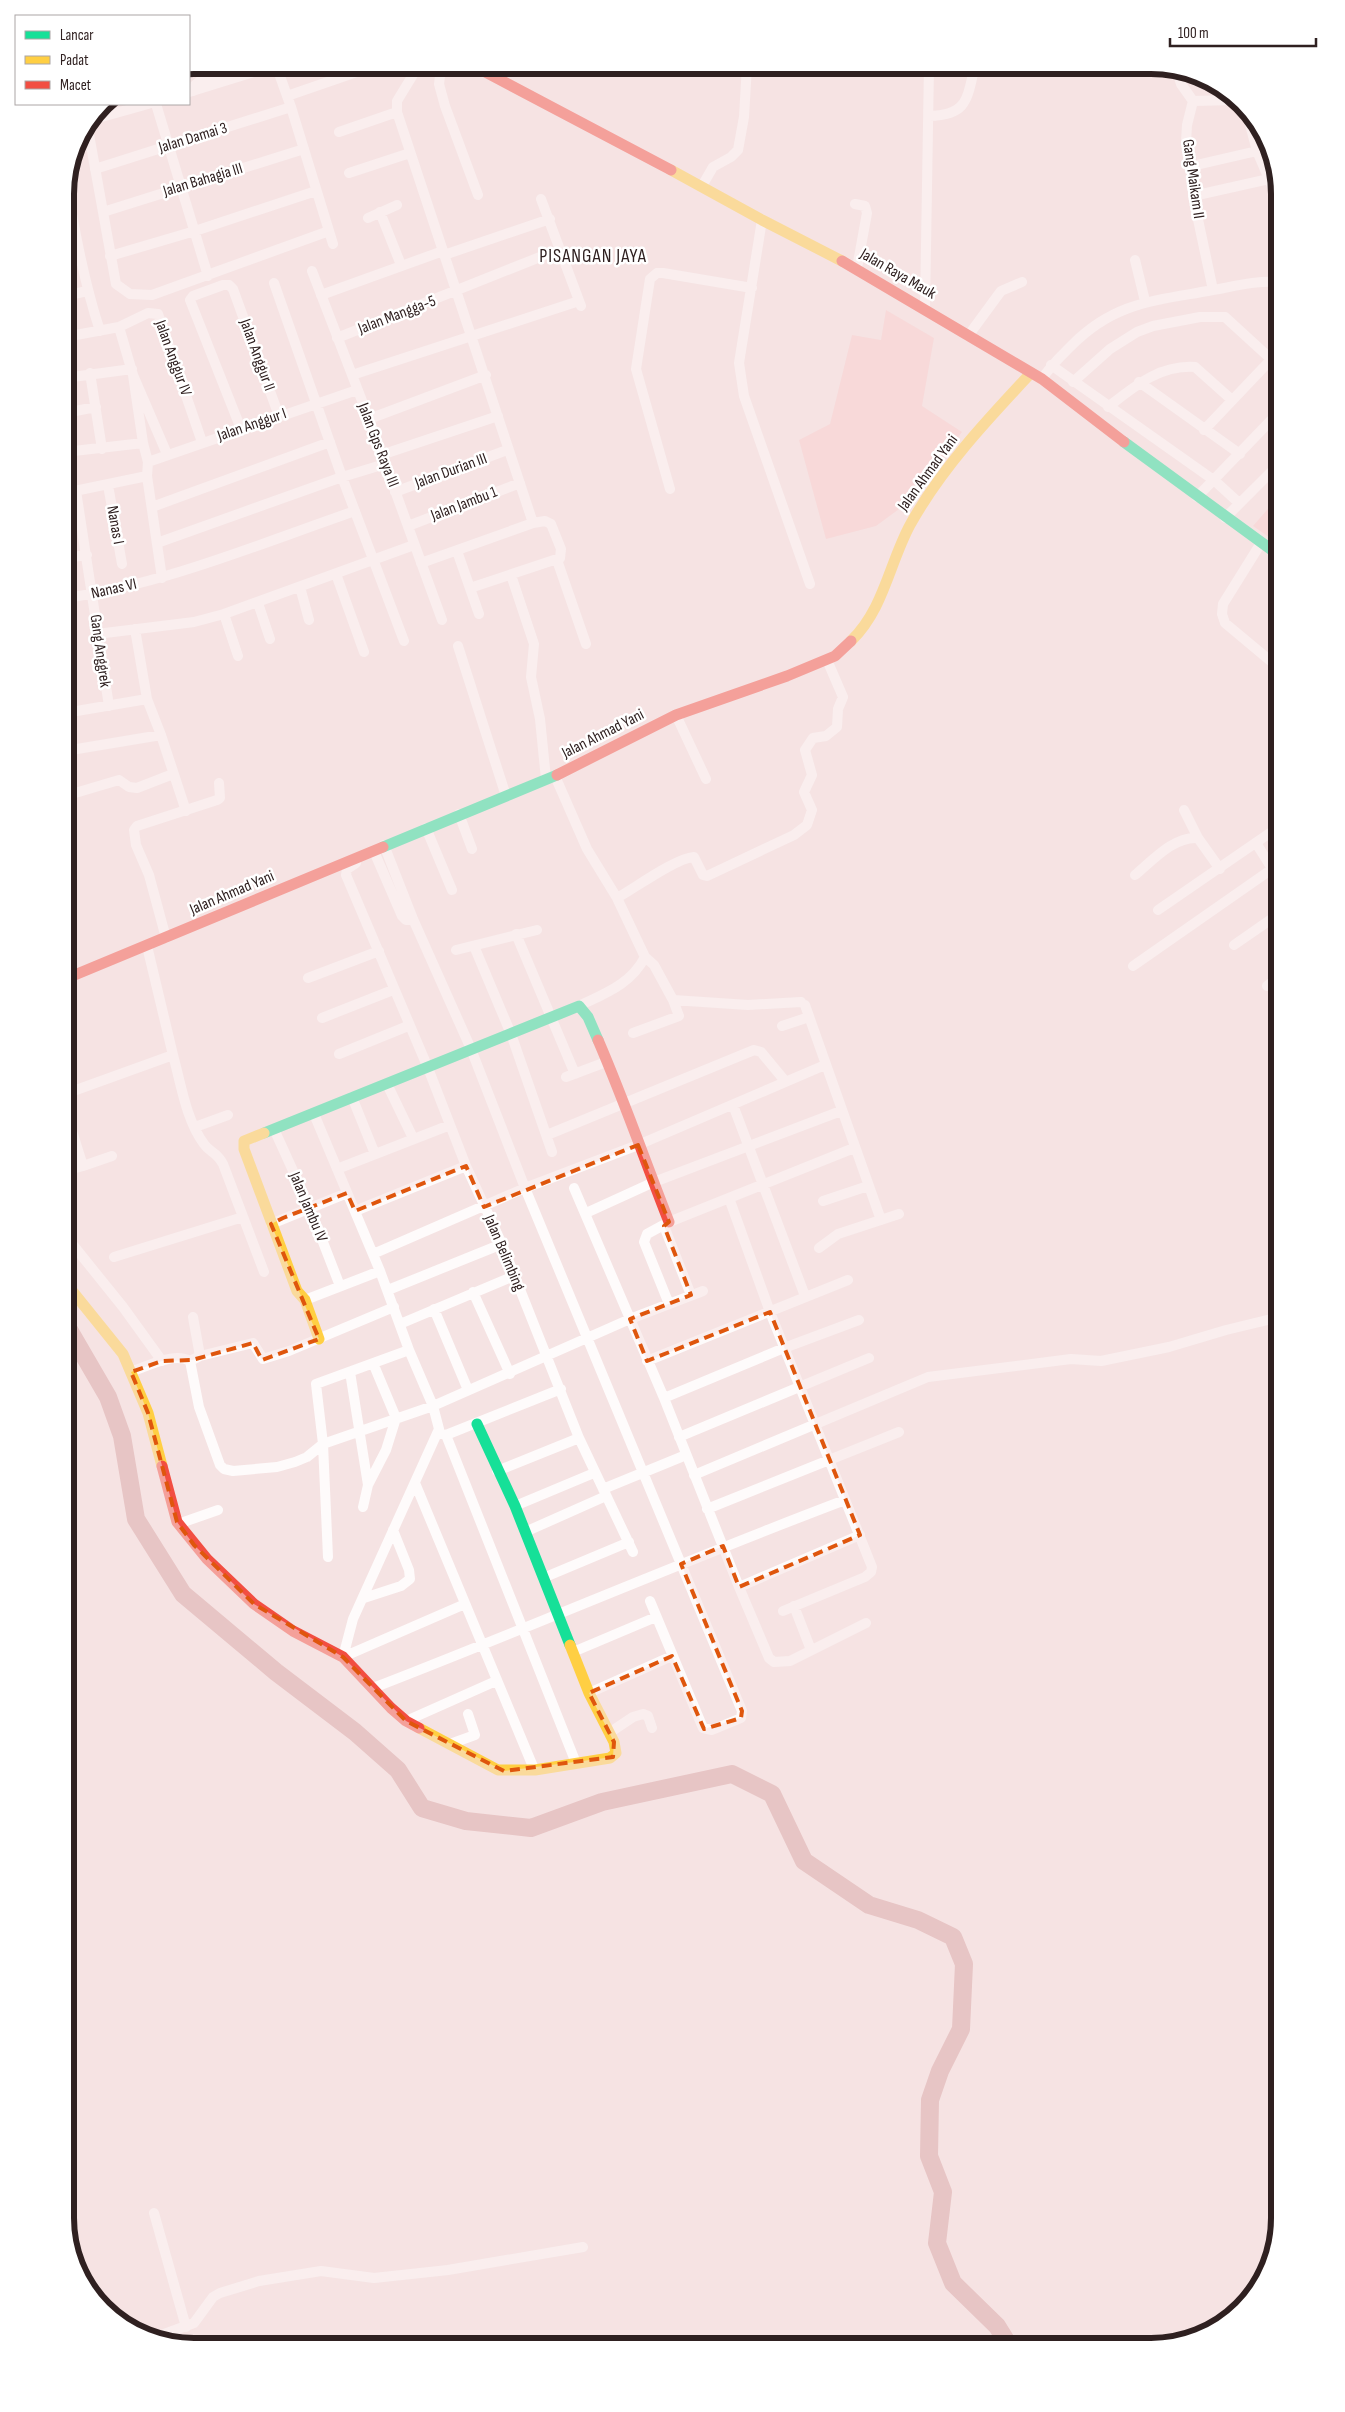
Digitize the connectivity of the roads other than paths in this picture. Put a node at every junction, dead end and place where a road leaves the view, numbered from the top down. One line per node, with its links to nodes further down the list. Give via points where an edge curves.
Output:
1 (219, 74): 12 (street, via 201,80)
2 (248, 74): 12 (street)
3 (279, 74): 13 (street)
4 (351, 74): 13 (street)
5 (414, 74): 19 (street, via 397,101)
6 (441, 74): 37 (street, via 439,84 445,106)
7 (489, 74): 35 (street, Jalan Raya Mauk)
8 (746, 74): 35 (street, via 738,150 712,169)
9 (930, 74): 20 (street)
10 (972, 74): 20 (street, via 964,105 951,114)
11 (1179, 77): 15 (street)
12 (191, 92)
13 (287, 96): 18 (street)
14 (1226, 100): 15 (street)
15 (1192, 101): 29 (street, Gang Maikam II, via 1186,142)
16 (144, 105): 21 (street)
17 (156, 105): 25 (street)
18 (291, 107): 25 (street, Jalan Damai 3); 26 (street)
19 (397, 112): 23 (street); 28 (street)
20 (929, 116): 71 (street)
21 (101, 117)
22 (1250, 126): 27 (street)
23 (339, 132)
24 (89, 136): 30 (street)
25 (169, 145): 30 (street, Jalan Damai 3); 34 (street)
26 (304, 149): 34 (street, Jalan Bahagia III); 36 (street)
27 (1256, 150): 29 (street); 32 (street)
28 (410, 153): 31 (street); 52 (street)
29 (1192, 166): 38 (street, Gang Maikam II)
30 (95, 169): 42 (street)
31 (349, 174)
32 (1269, 179): 33 (street); 38 (street)
33 (1270, 182)
34 (182, 186): 42 (street, Jalan Bahagia III); 49 (street)
35 (702, 186): 46 (street, Jalan Raya Mauk)
36 (316, 191): 48 (street); 49 (street)
37 (478, 195)
38 (1193, 196): 65 (street, Gang Maikam II)
39 (541, 199): 45 (street)
40 (855, 204): 58 (street, via 865,206 868,213)
41 (397, 205): 43 (street)
42 (103, 212): 53 (street)
43 (380, 212): 44 (street); 57 (street)
44 (368, 218)
45 (550, 219): 51 (street); 52 (street)
46 (762, 220): 58 (street, Jalan Raya Mauk); 64 (street)
47 (74, 226): 54 (street)
48 (328, 231): 50 (street); 60 (street)
49 (194, 232): 53 (street); 60 (street)
50 (333, 244)
51 (560, 249): 67 (street, Jalan Mangga-5); 75 (street, via 580,304)
52 (443, 253): 57 (street); 67 (street)
53 (110, 256): 60 (street, via 116,284 136,296 152,295)
54 (80, 260): 56 (street); 66 (street)
55 (1135, 260): 70 (street)
56 (74, 261)
57 (401, 265): 69 (street)
58 (857, 268): 71 (street, Jalan Raya Mauk)
59 (312, 272): 69 (street, Jalan Gps Raya III)
60 (208, 276)
61 (1022, 282): 76 (street, via 1000,291)
62 (1271, 282): 65 (street, via 1238,284)
63 (274, 283): 91 (street)
64 (752, 288): 117 (street, via 663,273 657,273 650,279 636,369); 141 (street, via 739,363 741,385)
65 (1213, 290): 70 (street)
66 (87, 291): 68 (street); 73 (street)
67 (456, 292): 75 (street); 77 (street, Jalan Mangga-5)
68 (74, 294)
69 (321, 295): 77 (street, Jalan Gps Raya III)
70 (1145, 301): 79 (street, via 1096,322)
71 (925, 308): 76 (street, Jalan Raya Mauk)
72 (119, 327): 73 (street); 80 (street); 101 (street, Jalan Anggur IV, via 148,313 154,312 159,316)
73 (100, 331): 74 (street)
74 (74, 335)
75 (471, 335): 83 (street); 85 (street)
76 (968, 336): 82 (street, Jalan Raya Mauk)
77 (337, 338): 85 (street, Jalan Gps Raya III)
78 (1271, 359): 87 (street, via 1225,317 1200,317 1137,332 1110,349); 90 (street)
79 (1051, 365): 86 (street); 87 (street)
80 (132, 372): 81 (street); 103 (street); 107 (street)
81 (90, 373): 84 (street); 92 (street)
82 (1031, 373): 86 (street, Jalan Raya Mauk); 159 (street, Jalan Ahmad Yani, via 990,416 933,488 909,527 877,608 849,644)
83 (486, 375): 96 (street); 97 (street)
84 (74, 376)
85 (352, 376): 89 (street, Jalan Gps Raya III)
86 (1042, 380): 120 (street, Jalan Raya Mauk)
87 (1073, 382): 93 (street)
88 (1139, 382): 90 (street, via 1162,371 1195,367); 93 (street); 100 (street)
89 (357, 390): 91 (street, Jalan Anggur I); 97 (street, Jalan Gps Raya III)
90 (1232, 400): 100 (street)
91 (317, 404): 95 (street, Jalan Anggur I); 102 (street)
92 (96, 407): 94 (street); 104 (street)
93 (1108, 407): 114 (street)
94 (74, 411)
95 (279, 416): 99 (street, Jalan Anggur I); 99 (street, Jalan Anggur II, via 236,295 231,286 225,284 192,296 190,300)
96 (498, 416): 105 (street); 109 (street)
97 (369, 419): 109 (street, Jalan Gps Raya III)
98 (1271, 421): 108 (street)
99 (241, 429): 101 (street, Jalan Anggur I)
100 (1204, 430): 108 (street)
101 (202, 442): 107 (street, Jalan Anggur I)
102 (330, 442): 113 (street); 122 (street)
103 (143, 443): 104 (street); 110 (street)
104 (102, 448): 106 (street)
105 (507, 450): 115 (street); 119 (street, Jalan Durian III)
106 (74, 451)
107 (167, 454): 110 (street, Jalan Anggur I)
108 (1240, 454): 114 (street)
109 (383, 460): 113 (street); 119 (street, Jalan Gps Raya III)
110 (148, 462): 112 (street)
111 (1271, 472): 121 (street)
112 (147, 476): 116 (street); 122 (street)
113 (342, 477): 123 (street); 127 (street)
114 (1215, 481): 120 (street); 121 (street)
115 (520, 483): 125 (street); 126 (street, Jalan Jambu 1)
116 (108, 486): 118 (street); 136 (street, Nanas I)
117 (670, 489)
118 (76, 491): 132 (street, Gang Anggrek)
119 (395, 492): 126 (street, Jalan Gps Raya III)
120 (1197, 497): 124 (street, Jalan Raya Mauk)
121 (1239, 503): 124 (street)
122 (152, 507): 127 (street)
123 (355, 511): 134 (street); 140 (street, Nanas VI)
124 (1225, 518): 128 (street, Jalan Raya Mauk)
125 (533, 523): 131 (street); 135 (street, via 545,521 551,524 562,553)
126 (408, 526): 129 (street, Jalan Gps Raya III)
127 (157, 543): 140 (street)
128 (1261, 543): 130 (street, Jalan Raya Mauk); 160 (street, via 1223,604 1222,614 1225,622)
129 (414, 545): 134 (street); 137 (street, Jalan Gps Raya III)
130 (1271, 550)
131 (457, 551): 137 (street); 143 (street)
132 (87, 555): 133 (street); 144 (street, Gang Anggrek)
133 (74, 557)
134 (374, 559): 138 (street); 154 (street)
135 (557, 560): 139 (street); 155 (street)
136 (122, 564)
137 (421, 564): 150 (street, Jalan Gps Raya III)
138 (336, 574): 142 (street); 157 (street)
139 (511, 575): 143 (street); 168 (street, via 534,644 531,677)
140 (162, 578): 144 (street, Nanas VI)
141 (810, 584)
142 (300, 587): 146 (street); 149 (street)
143 (470, 588): 148 (street)
144 (92, 595): 145 (street, Nanas VI); 152 (street, Gang Anggrek)
145 (74, 597)
146 (258, 603): 147 (street); 153 (street)
147 (224, 614): 151 (street, via 194,622); 158 (street)
148 (478, 614)
149 (309, 620)
150 (442, 620)
151 (135, 629): 152 (street); 161 (street)
152 (97, 634): 162 (street, Gang Anggrek)
153 (270, 639)
154 (404, 641)
155 (586, 644)
156 (458, 646): 172 (street)
157 (364, 652)
158 (238, 656)
159 (827, 660): 164 (street, Jalan Ahmad Yani); 187 (street, via 843,697 838,709 837,727 826,736 809,741 804,750 812,775 804,792 812,808 806,825 794,835 707,876 703,875 694,857 690,857)
160 (1271, 661)
161 (147, 700): 162 (street); 165 (street)
162 (109, 706): 163 (street)
163 (74, 712)
164 (676, 715): 168 (street, Jalan Ahmad Yani); 169 (street)
165 (161, 734): 166 (street); 167 (street)
166 (74, 749)
167 (173, 774): 171 (street, via 137,788 129,787 120,780); 174 (street)
168 (550, 778): 172 (street, Jalan Ahmad Yani); 187 (street)
169 (706, 779)
170 (219, 783): 174 (street, via 220,798)
171 (74, 793)
172 (506, 796): 175 (street, Jalan Ahmad Yani)
173 (1184, 810): 178 (street)
174 (186, 811): 192 (street, via 137,826 134,830)
175 (459, 814): 176 (street, Jalan Ahmad Yani); 180 (street)
176 (426, 828): 181 (street, Jalan Ahmad Yani); 186 (street)
177 (1271, 832): 179 (street)
178 (1198, 838): 183 (street); 185 (street, via 1187,837 1178,842)
179 (1256, 843): 182 (street); 183 (street)
180 (472, 849)
181 (382, 851): 192 (street, Jalan Ahmad Yani); 197 (street, Jalan Belimbing, via 351,865 346,872); 214 (street)
182 (1271, 867)
183 (1220, 869): 188 (street)
184 (1271, 870): 199 (street)
185 (1135, 875)
186 (452, 890)
187 (617, 898): 198 (street)
188 (1158, 910)
189 (1271, 919): 193 (street)
190 (537, 930): 191 (street)
191 (516, 934): 195 (street); 207 (street)
192 (166, 938): 194 (street, Jalan Ahmad Yani)
193 (1234, 945)
194 (147, 946): 200 (street, Jalan Ahmad Yani); 216 (street)
195 (474, 946): 196 (street); 213 (street)
196 (456, 950)
197 (379, 951): 201 (street); 204 (street, Jalan Belimbing)
198 (646, 957): 205 (street, via 654,965); 206 (street, via 635,973 616,989)
199 (1133, 966)
200 (74, 975)
201 (308, 978)
202 (1271, 982): 203 (street)
203 (1266, 986)
204 (394, 990): 209 (street); 210 (street, Jalan Belimbing)
205 (673, 1000): 208 (street, via 748,1005 803,1004); 212 (street, via 679,1016)
206 (579, 1006): 207 (street); 217 (street, via 587,1014)
207 (553, 1017): 213 (street); 217 (street, via 570,1075)
208 (809, 1017): 211 (street); 218 (street)
209 (322, 1018)
210 (408, 1026): 215 (street); 219 (street, Jalan Belimbing)
211 (782, 1026)
212 (633, 1033)
213 (511, 1034): 214 (street); 232 (street)
214 (471, 1049): 219 (street); 248 (street)
215 (339, 1054)
216 (173, 1055): 222 (street); 230 (street)
217 (606, 1062): 224 (street)
218 (825, 1065): 220 (street); 226 (street)
219 (428, 1068): 221 (street); 229 (street, Jalan Belimbing)
220 (785, 1081): 224 (street, via 761,1052 754,1050); 225 (street)
221 (387, 1084): 223 (street); 234 (street)
222 (74, 1091)
223 (352, 1097): 227 (street); 239 (street)
224 (625, 1103): 232 (street); 235 (street)
225 (732, 1105): 235 (street); 236 (street)
226 (841, 1111): 236 (street); 237 (street)
227 (314, 1114): 231 (street); 244 (street)
228 (228, 1115): 230 (street)
229 (450, 1125): 234 (street); 242 (street, Jalan Belimbing)
230 (195, 1127): 258 (street, via 204,1146 219,1157)
231 (274, 1129): 253 (street, Jalan Jambu IV); 260 (street, via 248,1138 244,1144)
232 (547, 1135): 238 (street)
233 (74, 1138): 241 (street)
234 (413, 1138): 239 (street)
235 (638, 1145): 245 (street); 248 (street)
236 (748, 1146): 245 (street); 246 (street)
237 (854, 1148): 246 (street); 247 (street)
238 (552, 1152)
239 (375, 1154): 244 (street)
240 (112, 1156): 241 (street)
241 (83, 1166): 243 (street)
242 (466, 1166): 254 (street, Jalan Belimbing); 255 (street)
243 (74, 1168)
244 (337, 1169): 250 (street)
245 (654, 1182): 256 (street); 261 (street)
246 (764, 1185): 251 (street); 277 (street)
247 (868, 1186): 252 (street); 259 (street)
248 (525, 1188): 254 (street); 288 (street)
249 (574, 1188): 256 (street)
250 (346, 1192): 253 (street); 255 (street)
251 (729, 1198): 261 (street); 282 (street)
252 (823, 1202)
253 (310, 1206): 260 (street); 271 (street, Jalan Jambu IV)
254 (484, 1207): 262 (street, Jalan Belimbing); 265 (street)
255 (355, 1211): 265 (street)
256 (586, 1214): 284 (street)
257 (899, 1214): 259 (street)
258 (244, 1217): 266 (street); 268 (street)
259 (881, 1220): 264 (street, via 830,1238)
260 (271, 1224): 278 (street, via 297,1291)
261 (667, 1224): 276 (street); 279 (street, via 647,1234 644,1242)
262 (502, 1244): 269 (street, Jalan Belimbing); 272 (street)
263 (74, 1246): 295 (street)
264 (818, 1248)
265 (373, 1254): 267 (street)
266 (114, 1257)
267 (380, 1271): 271 (street); 272 (street)
268 (264, 1272)
269 (514, 1276): 274 (street); 293 (street, Jalan Belimbing)
270 (848, 1280): 277 (street)
271 (340, 1286): 278 (street)
272 (388, 1290): 280 (street)
273 (703, 1291): 276 (street)
274 (473, 1292): 281 (street); 301 (street)
275 (74, 1293): 299 (street, via 123,1354)
276 (691, 1295): 279 (street)
277 (805, 1296): 282 (street)
278 (305, 1300): 289 (street)
279 (669, 1304): 284 (street)
280 (394, 1308): 287 (street); 289 (street)
281 (434, 1309): 287 (street); 304 (street)
282 (770, 1312): 290 (street); 297 (street)
283 (193, 1316): 292 (street)
284 (630, 1319): 288 (street); 297 (street)
285 (1271, 1319): 309 (street, via 1169,1347 1100,1361 1071,1359 928,1377)
286 (859, 1320): 290 (street)
287 (400, 1324): 291 (street)
288 (586, 1338): 293 (street); 320 (street)
289 (319, 1339): 292 (street, via 263,1359 253,1343)
290 (784, 1348): 302 (street); 305 (street)
291 (409, 1350): 298 (street); 306 (street)
292 (200, 1356): 296 (street)
293 (547, 1356): 301 (street); 303 (street, Jalan Belimbing)
294 (869, 1358): 302 (street)
295 (162, 1361): 296 (street); 299 (street)
296 (190, 1361): 315 (street, via 199,1407 217,1460 224,1469 250,1470 287,1465 301,1460)
297 (647, 1361): 305 (street)
298 (373, 1363): 300 (street); 307 (street)
299 (131, 1372): 330 (street, via 148,1413)
300 (350, 1372): 310 (street); 315 (street, via 316,1384)
301 (510, 1374): 304 (street)
302 (799, 1387): 309 (street); 313 (street)
303 (561, 1389): 308 (street); 314 (street, Jalan Belimbing)
304 (468, 1390): 306 (street)
305 (664, 1398): 313 (street)
306 (433, 1406): 307 (street); 312 (street)
307 (396, 1418): 310 (street); 323 (street, via 386,1450)
308 (477, 1424): 312 (street); 318 (street)
309 (815, 1424): 317 (street); 321 (street)
310 (360, 1432): 315 (street); 323 (street)
311 (899, 1432): 317 (street)
312 (442, 1434): 322 (street); 349 (street)
313 (679, 1437): 316 (street)
314 (579, 1438): 318 (street); 319 (street, Jalan Belimbing)
315 (323, 1444): 337 (street)
316 (686, 1455): 320 (street); 321 (street)
317 (830, 1460): 325 (street); 328 (street)
318 (497, 1471): 326 (street)
319 (594, 1473): 324 (street, Jalan Belimbing); 326 (street)
320 (642, 1474): 324 (street); 338 (street)
321 (694, 1475): 328 (street)
322 (415, 1483): 331 (street); 343 (street)
323 (368, 1485): 327 (street)
324 (604, 1493): 332 (street); 334 (street, Jalan Belimbing)
325 (845, 1500): 333 (street); 335 (street)
326 (514, 1506): 332 (street)
327 (363, 1507)
328 (707, 1509): 335 (street)
329 (218, 1510): 330 (street)
330 (178, 1524): 354 (street, via 207,1559 254,1604)
331 (393, 1530): 341 (street); 341 (street, via 410,1579 401,1586)
332 (525, 1532): 339 (street)
333 (860, 1535): 340 (street); 344 (street, via 872,1566 869,1574)
334 (629, 1542): 336 (street, Jalan Belimbing); 339 (street)
335 (723, 1546): 338 (street); 340 (street)
336 (633, 1552)
337 (328, 1557)
338 (681, 1564): 346 (street); 353 (street, via 742,1716 712,1730 704,1729)
339 (543, 1578): 346 (street)
340 (739, 1588): 351 (street, via 763,1648 774,1662 790,1661)
341 (364, 1598): 354 (street, via 350,1626)
342 (650, 1601): 347 (street)
343 (465, 1604): 350 (street); 354 (street)
344 (794, 1606): 345 (street); 351 (street)
345 (783, 1610)
346 (557, 1614): 349 (street); 352 (street)
347 (656, 1617): 352 (street); 353 (street)
348 (866, 1623): 351 (street)
349 (522, 1629): 350 (street); 363 (street)
350 (482, 1646): 355 (street); 356 (street)
351 (811, 1650)
352 (573, 1652): 357 (street)
353 (672, 1656): 357 (street)
354 (342, 1657): 356 (street)
355 (496, 1681): 359 (street); 364 (street)
356 (373, 1688): 359 (street)
357 (590, 1692): 361 (street)
358 (468, 1714): 362 (street, via 475,1735)
359 (406, 1721): 362 (street)
360 (652, 1728): 361 (street, via 648,1716 643,1714)
361 (609, 1732): 363 (street, via 616,1753 613,1757)
362 (450, 1744): 364 (street, via 498,1770)
363 (576, 1763): 364 (street)
364 (534, 1769)
365 (154, 2213): 367 (street)
366 (583, 2247): 367 (street, via 448,2270 374,2278 321,2271 275,2278 220,2293 213,2297 199,2319)
367 (186, 2327): 368 (street)
368 (164, 2334)

